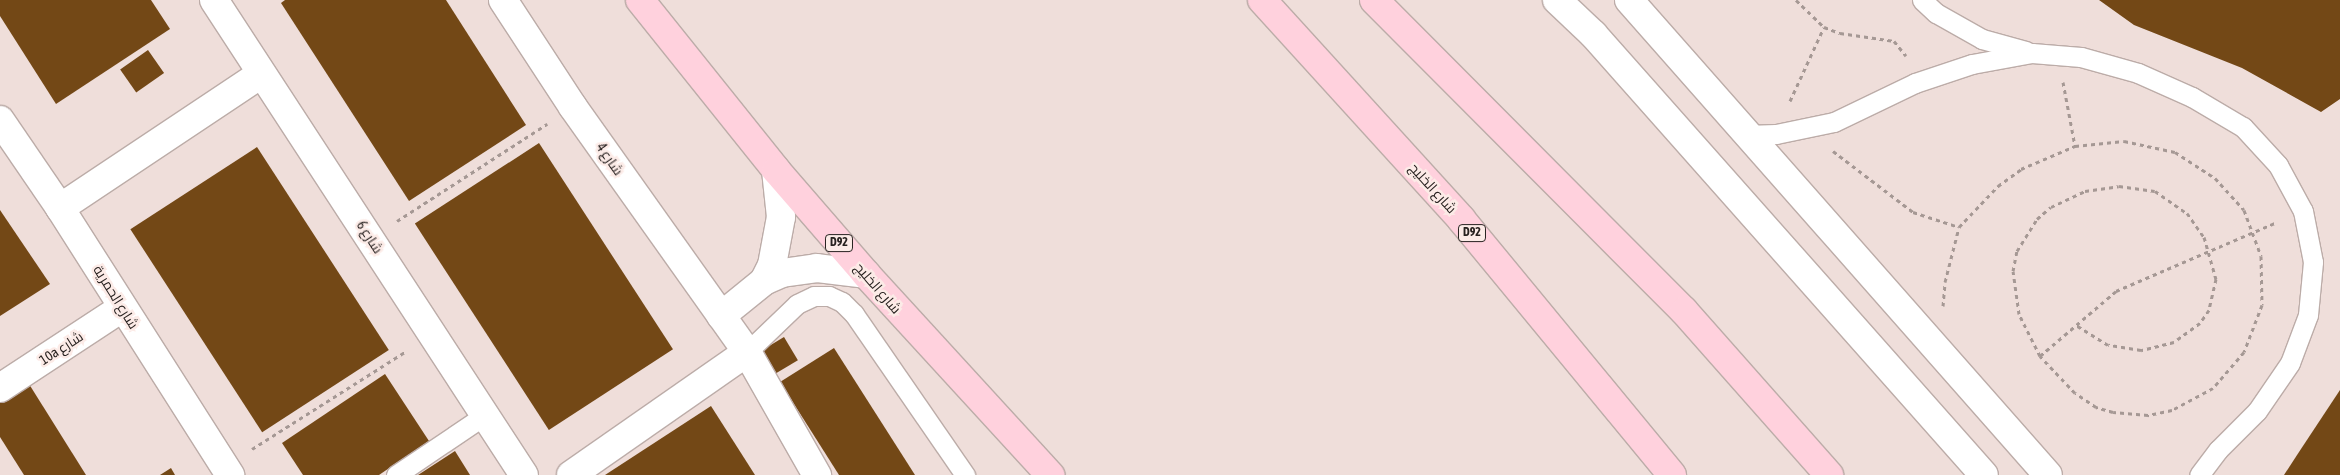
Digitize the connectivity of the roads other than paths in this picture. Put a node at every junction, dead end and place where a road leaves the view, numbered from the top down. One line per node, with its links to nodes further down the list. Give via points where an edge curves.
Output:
1 (214, 0): 10 (street, شارع 6)
2 (503, 0): 18 (street, شارع 4, via 573,107)
3 (640, 0): 13 (main road, شارع الخليج / D92)
4 (1262, 0): 29 (main road, شارع الخليج / D92, via 1461,219)
5 (1374, 0): 30 (main road, via 1684,312)
6 (1557, 0): 31 (street, via 1593,34)
7 (1629, 0): 12 (street)
8 (1922, 0): 9 (lane, via 1936,13 1982,39)
9 (2032, 52): 12 (lane, via 1972,64 1915,83 1834,122 1805,130); 33 (lane, via 2081,57 2138,73 2192,97 2243,127 2278,166 2302,212 2313,262 2308,314 2290,364 2257,411 2218,450)
10 (261, 74): 14 (street); 21 (street, شارع 6)
11 (0, 120): 14 (street, شارع الحمرية)
12 (1746, 135): 32 (street)
13 (776, 170): 15 (main road, شارع الخليج / D92); 16 (street, via 781,218 776,251)
14 (60, 208): 17 (street, شارع الحمرية)
15 (866, 274): 16 (street, via 817,268 782,273); 28 (main road, شارع الخليج / D92)
16 (764, 281): 18 (street)
17 (122, 308): 20 (street, 10a شارع); 22 (street, شارع الحمرية)
18 (721, 316): 19 (street, شارع 4)
19 (746, 352): 25 (street); 26 (street, شارع 4); 27 (lane, via 797,304 814,296 829,296 842,302 854,314)
20 (0, 388)
21 (485, 415): 23 (lane); 24 (street, شارع 6)
22 (228, 471)
23 (396, 475)
24 (524, 475)
25 (571, 475)
26 (817, 475)
27 (965, 475)
28 (1050, 475)
29 (1672, 475)
30 (1829, 475)
31 (1984, 475)
32 (2048, 475)
33 (2199, 475)

